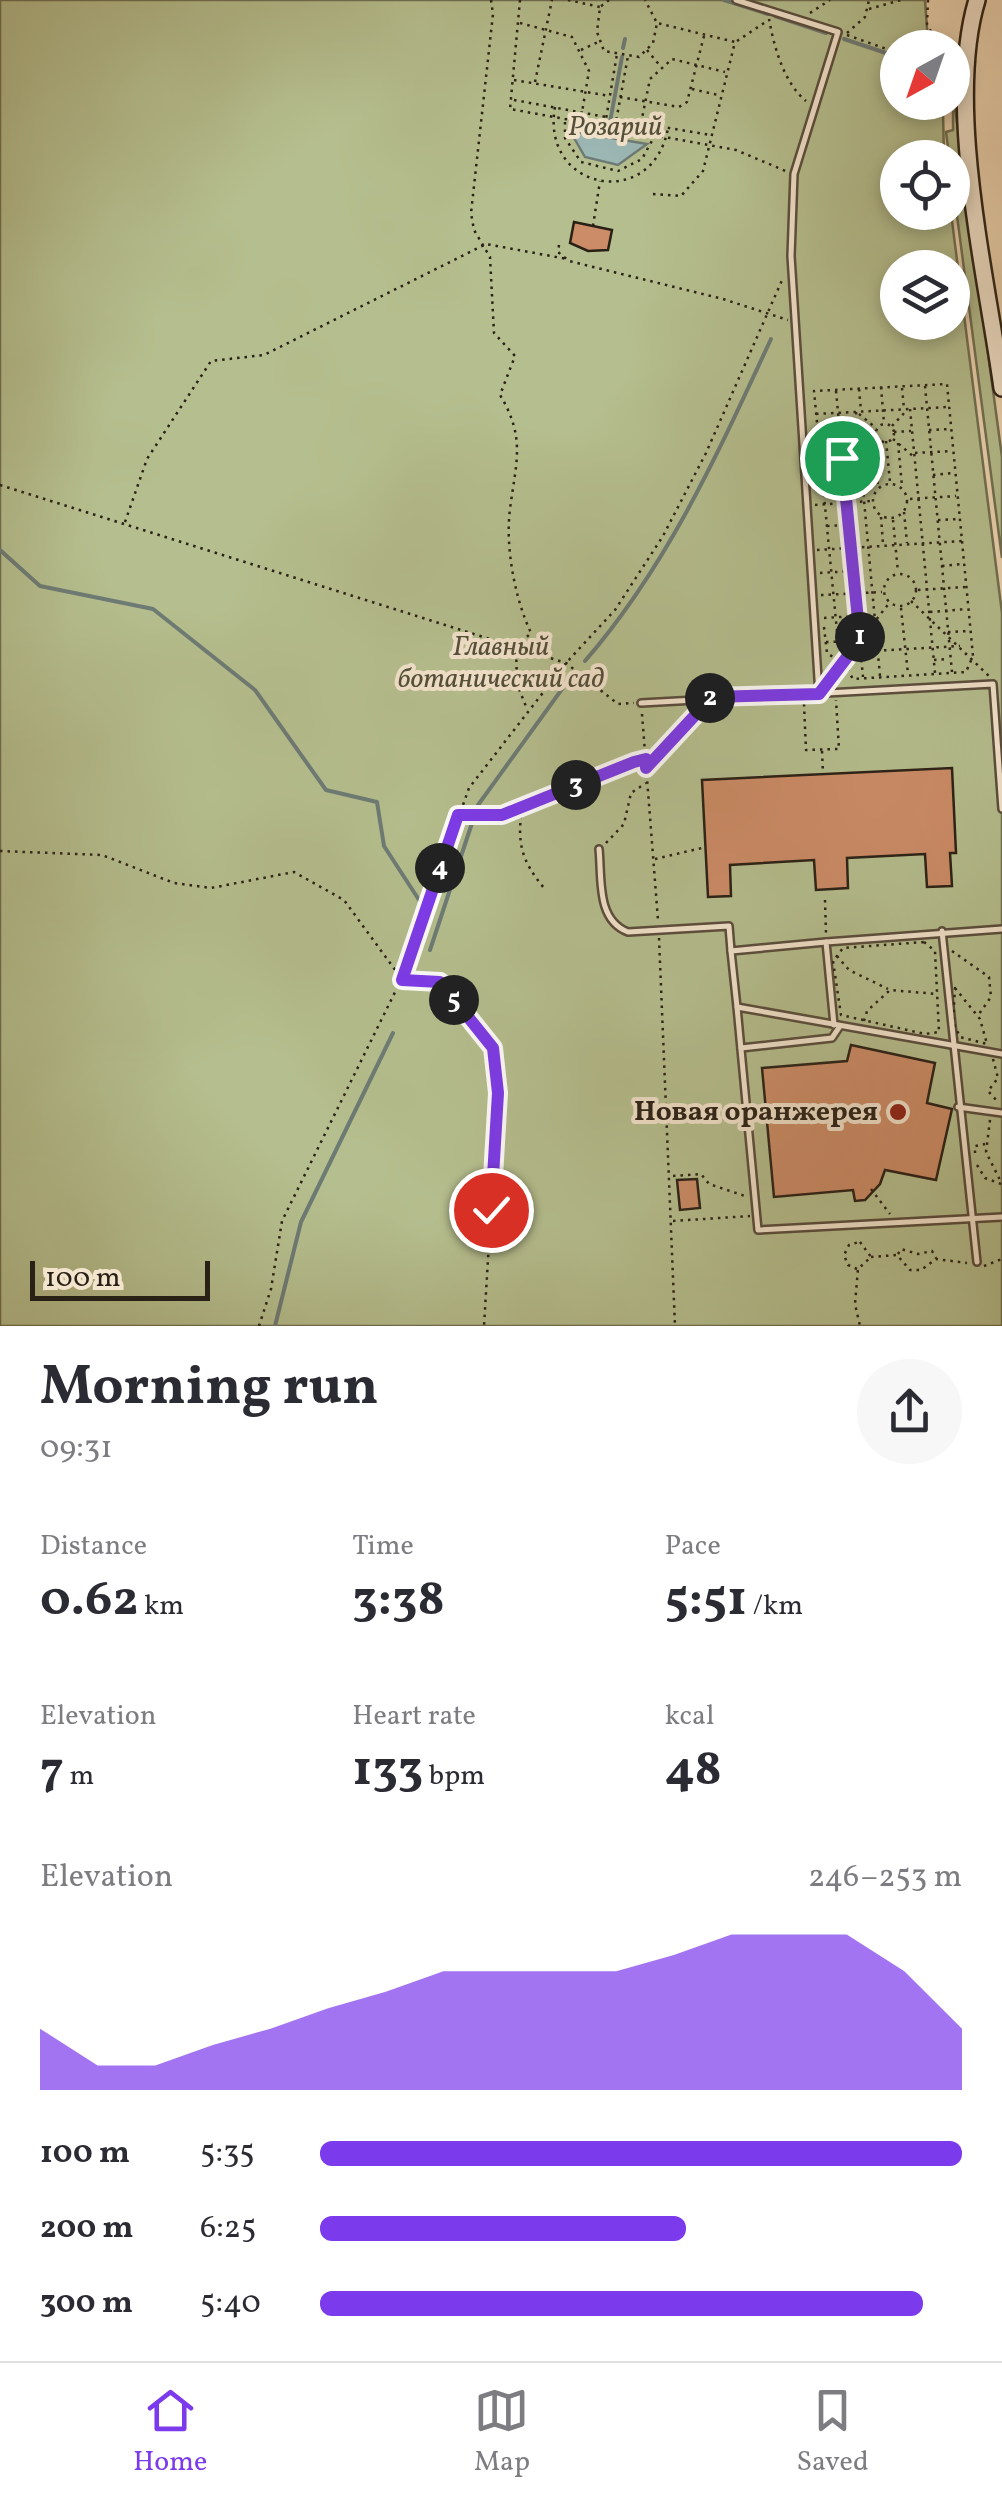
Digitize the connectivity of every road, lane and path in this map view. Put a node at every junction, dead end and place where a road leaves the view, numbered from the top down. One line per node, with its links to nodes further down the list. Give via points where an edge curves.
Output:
1 (491, 0): 59 (path, via 472,188 474,230)
2 (520, 0): 16 (path)
3 (552, 0): 18 (path)
4 (568, 0): 13 (path)
5 (608, 0): 13 (path)
6 (644, 0): 17 (path)
7 (736, 0): 15 (lane)
8 (830, 0): 15 (path)
9 (869, 0): 14 (path)
10 (901, 0): 14 (path)
11 (928, 0): 19 (path)
12 (977, 0): 68 (main road, via 965,116)
13 (600, 7): 21 (path)
14 (869, 9): 23 (path, via 846,34)
15 (800, 20): 40 (lane, via 838,32)
16 (518, 23): 18 (path); 31 (path)
17 (657, 24): 20 (path); 25 (path)
18 (546, 30): 24 (path, via 572,37); 32 (path)
19 (930, 30)
20 (704, 34): 22 (path); 28 (path)
21 (600, 40): 24 (path); 26 (path, via 604,50)
22 (735, 42): 30 (path); 40 (path, via 770,19 790,80)
23 (880, 46)
24 (580, 50): 34 (path, via 589,71)
25 (646, 50): 27 (path); 29 (path)
26 (617, 53): 27 (path); 35 (path)
27 (628, 55): 37 (path)
28 (697, 65): 29 (path, via 672,60); 30 (path); 33 (path)
29 (662, 68): 39 (path, via 650,79)
30 (727, 72): 36 (path)
31 (514, 80): 32 (path); 38 (path)
32 (535, 84): 34 (path)
33 (691, 88): 36 (path); 39 (path, via 679,107)
34 (585, 92): 35 (path); 42 (path)
35 (610, 96): 43 (path)
36 (721, 96): 52 (path)
37 (620, 97): 39 (path); 46 (path)
38 (512, 99): 41 (path); 44 (path, via 510,109)
39 (645, 101): 47 (path)
40 (812, 104): 55 (lane)
41 (555, 107): 42 (path); 44 (path)
42 (582, 112): 43 (path)
43 (606, 116): 48 (path)
44 (553, 117): 45 (path); 56 (path, via 555,142 567,163)
45 (565, 119): 48 (path); 51 (path, via 570,148 587,166 624,170 642,159)
46 (616, 119): 47 (path); 49 (path)
47 (641, 123): 50 (path)
48 (604, 126): 49 (path)
49 (614, 128): 51 (path)
50 (668, 128): 52 (path); 53 (path)
51 (654, 136): 53 (path)
52 (712, 136): 54 (path)
53 (666, 138): 54 (path); 56 (path, via 638,175)
54 (710, 146): 55 (path, via 752,154); 57 (path, via 703,171 682,196)
55 (794, 174): 61 (lane)
56 (600, 180): 58 (path)
57 (653, 194)
58 (593, 226)
59 (486, 244): 62 (path); 121 (path, via 264,355 211,361 147,459); 167 (path, via 494,333 515,356 500,395 518,427 510,522 523,616 532,634)
60 (559, 245): 62 (path)
61 (791, 256): 63 (path); 64 (lane)
62 (567, 259): 63 (path)
63 (769, 314): 64 (path); 177 (path, via 663,536 615,610)
64 (794, 322): 186 (lane)
65 (925, 385): 66 (path); 71 (path, via 947,384); 72 (path)
66 (902, 386): 67 (path); 73 (path)
67 (881, 388): 69 (path); 74 (path)
68 (1002, 388)
69 (859, 389): 70 (path); 75 (path)
70 (836, 390): 76 (path); 77 (path, via 814,391)
71 (950, 407): 72 (path); 79 (path)
72 (927, 408): 73 (path); 81 (path)
73 (908, 409): 74 (path); 80 (path); 83 (path)
74 (883, 411): 75 (path); 78 (path)
75 (858, 412): 76 (path); 82 (path); 84 (path)
76 (838, 413): 77 (path); 85 (path)
77 (816, 414): 86 (path)
78 (884, 424): 80 (path); 82 (path)
79 (952, 428): 81 (path); 92 (path)
80 (892, 430): 83 (path); 88 (path)
81 (930, 430): 93 (path)
82 (877, 431): 84 (path); 87 (path)
83 (912, 431): 94 (path)
84 (858, 434): 96 (path)
85 (840, 435): 86 (path); 95 (path)
86 (818, 436): 97 (path)
87 (878, 438): 89 (path); 91 (path)
88 (892, 438): 89 (path); 90 (path)
89 (886, 441): 103 (path)
90 (898, 443): 94 (path); 105 (path)
91 (874, 444): 96 (path); 106 (path)
92 (954, 451): 93 (path); 98 (path)
93 (932, 452): 94 (path); 99 (path)
94 (915, 455): 108 (path)
95 (842, 458): 96 (path); 97 (path); 100 (path)
96 (860, 458): 112 (path)
97 (820, 459): 101 (path)
98 (956, 474): 99 (path); 107 (path)
99 (934, 475): 109 (path)
100 (845, 480): 101 (path); 113 (path)
101 (822, 481): 102 (path); 115 (path)
102 (813, 482)
103 (890, 484): 105 (path); 106 (path)
104 (0, 485): 121 (path)
105 (902, 488): 110 (path)
106 (878, 489): 111 (path)
107 (958, 496): 109 (path); 119 (path)
108 (919, 498): 109 (path); 110 (path); 126 (path)
109 (936, 498): 120 (path)
110 (908, 499): 116 (path)
111 (873, 501): 112 (path); 117 (path)
112 (864, 502): 113 (path); 130 (path)
113 (847, 503): 115 (path); 122 (path)
114 (815, 504): 115 (path)
115 (824, 504): 123 (path)
116 (904, 512): 118 (path); 127 (path)
117 (880, 515): 118 (path); 128 (path)
118 (893, 518): 129 (path)
119 (960, 519): 120 (path); 124 (path)
120 (938, 520): 125 (path)
121 (124, 524): 167 (path)
122 (849, 525): 123 (path); 131 (path)
123 (827, 526): 132 (path)
124 (962, 541): 125 (path); 134 (path)
125 (940, 542): 126 (path); 135 (path)
126 (923, 543): 127 (path); 142 (path)
127 (907, 544): 129 (path)
128 (883, 545): 129 (path); 130 (path)
129 (896, 545): 139 (path)
130 (868, 546): 131 (path); 144 (path)
131 (851, 547): 132 (path); 136 (path)
132 (829, 548): 133 (path); 137 (path)
133 (817, 549)
134 (964, 564): 135 (path); 140 (path)
135 (942, 566): 141 (path)
136 (853, 571): 137 (path); 146 (path)
137 (831, 572): 138 (path); 147 (path)
138 (819, 573)
139 (898, 574): 143 (path, via 911,578); 145 (path)
140 (966, 587): 141 (path); 152 (path)
141 (944, 588): 142 (path); 153 (path)
142 (927, 589): 143 (path); 154 (path)
143 (916, 590): 150 (path)
144 (872, 592): 145 (path); 146 (path); 159 (path)
145 (884, 592): 149 (path)
146 (856, 593): 147 (path); 155 (path)
147 (833, 594): 148 (path); 156 (path)
148 (821, 595)
149 (890, 602): 151 (path); 159 (path)
150 (911, 602): 151 (path); 158 (path)
151 (901, 606): 169 (path)
152 (968, 609): 153 (path); 160 (path)
153 (946, 611): 154 (path); 161 (path)
154 (930, 612): 158 (path)
155 (858, 616): 156 (path); 162 (path)
156 (835, 617): 157 (path); 164 (path)
157 (824, 618)
158 (930, 618): 161 (path); 168 (path)
159 (875, 620): 162 (path); 170 (path)
160 (970, 631): 161 (path); 174 (path)
161 (948, 633): 165 (path); 166 (path)
162 (860, 640): 164 (path); 171 (path); 172 (path)
163 (826, 642): 164 (path)
164 (838, 642)
165 (950, 646): 166 (path); 168 (path); 175 (path)
166 (962, 646): 174 (path)
167 (516, 648): 177 (path); 190 (path)
168 (933, 648): 169 (path); 176 (path)
169 (905, 649): 170 (path); 182 (path)
170 (878, 651): 172 (path); 184 (path)
171 (851, 652): 172 (path); 178 (path)
172 (861, 652): 183 (path)
173 (827, 653): 178 (path)
174 (973, 656): 179 (path); 180 (path, via 966,672)
175 (951, 659): 176 (path); 180 (path)
176 (934, 660): 181 (path)
177 (566, 663): 189 (path, via 618,704); 190 (path)
178 (842, 663): 183 (path, via 853,679); 186 (path)
179 (986, 668)
180 (952, 673): 181 (path)
181 (935, 674): 182 (path)
182 (908, 676): 184 (path)
183 (863, 678): 184 (path)
184 (880, 678)
185 (804, 694): 186 (lane); 188 (lane); 191 (path, via 806,750)
186 (819, 694): 187 (lane)
187 (836, 694): 191 (path, via 838,749); 197 (lane, via 994,684)
188 (712, 697): 189 (lane); 193 (path)
189 (641, 702): 192 (path)
190 (528, 711): 198 (path, via 482,766)
191 (822, 750): 194 (path)
192 (646, 759): 193 (path); 196 (path)
193 (646, 768): 195 (path)
194 (823, 774)
195 (647, 782): 200 (path, via 628,799 618,835); 202 (path)
196 (523, 806): 198 (path, via 502,815); 203 (path, via 518,839 524,864)
197 (1002, 809)
198 (458, 815): 213 (path)
199 (706, 847): 202 (path)
200 (599, 848): 206 (lane, via 609,920 628,932)
201 (0, 851): 213 (path, via 102,855 174,883 212,888 294,872 344,900)
202 (654, 860): 206 (path)
203 (544, 888)
204 (824, 900): 208 (path)
205 (1002, 929): 207 (lane)
206 (659, 931): 209 (lane, via 729,926); 229 (path)
207 (942, 932): 208 (lane); 221 (lane)
208 (826, 942): 209 (lane); 220 (lane)
209 (731, 951): 217 (lane)
210 (837, 956): 215 (path); 216 (path, via 843,948 931,944); 219 (path, via 841,1015)
211 (948, 960): 218 (path, via 950,950 989,977 991,997)
212 (952, 976): 214 (path)
213 (402, 980): 244 (path, via 282,1221); 245 (path, via 440,982 493,1048 498,1093)
214 (956, 988): 218 (path); 218 (path, via 953,1022 960,1037 987,1044)
215 (890, 990): 216 (path); 219 (path)
216 (939, 995): 219 (path, via 939,1032)
217 (737, 1006): 220 (lane); 222 (lane)
218 (978, 1015)
219 (864, 1022)
220 (837, 1025): 221 (lane); 222 (lane, via 832,1038)
221 (950, 1045): 223 (lane); 225 (lane)
222 (741, 1048): 232 (lane)
223 (1002, 1054)
224 (982, 1057): 226 (path, via 993,1060 998,1078 988,1091 998,1102)
225 (958, 1107): 226 (lane); 235 (lane)
226 (992, 1112): 227 (lane); 228 (path)
227 (1002, 1114)
228 (988, 1143): 230 (path); 230 (path, via 975,1146 975,1164 985,1178)
229 (671, 1176): 232 (path, via 700,1174 709,1184); 236 (path)
230 (1002, 1184)
231 (871, 1189): 237 (path)
232 (754, 1198): 233 (lane)
233 (756, 1215): 236 (path); 237 (lane, via 758,1230)
234 (1002, 1217): 235 (lane)
235 (972, 1220): 237 (lane); 242 (lane)
236 (672, 1221): 246 (path)
237 (897, 1223)
238 (898, 1255): 239 (path); 240 (path, via 902,1249 932,1251); 240 (path, via 910,1270)
239 (871, 1257): 243 (path); 243 (path, via 866,1245 849,1245 845,1260)
240 (936, 1259): 242 (path)
241 (1002, 1259): 242 (path, via 985,1267)
242 (977, 1262)
243 (858, 1269): 247 (path)
244 (258, 1326)
245 (484, 1326)
246 (675, 1326)
247 (860, 1326)

